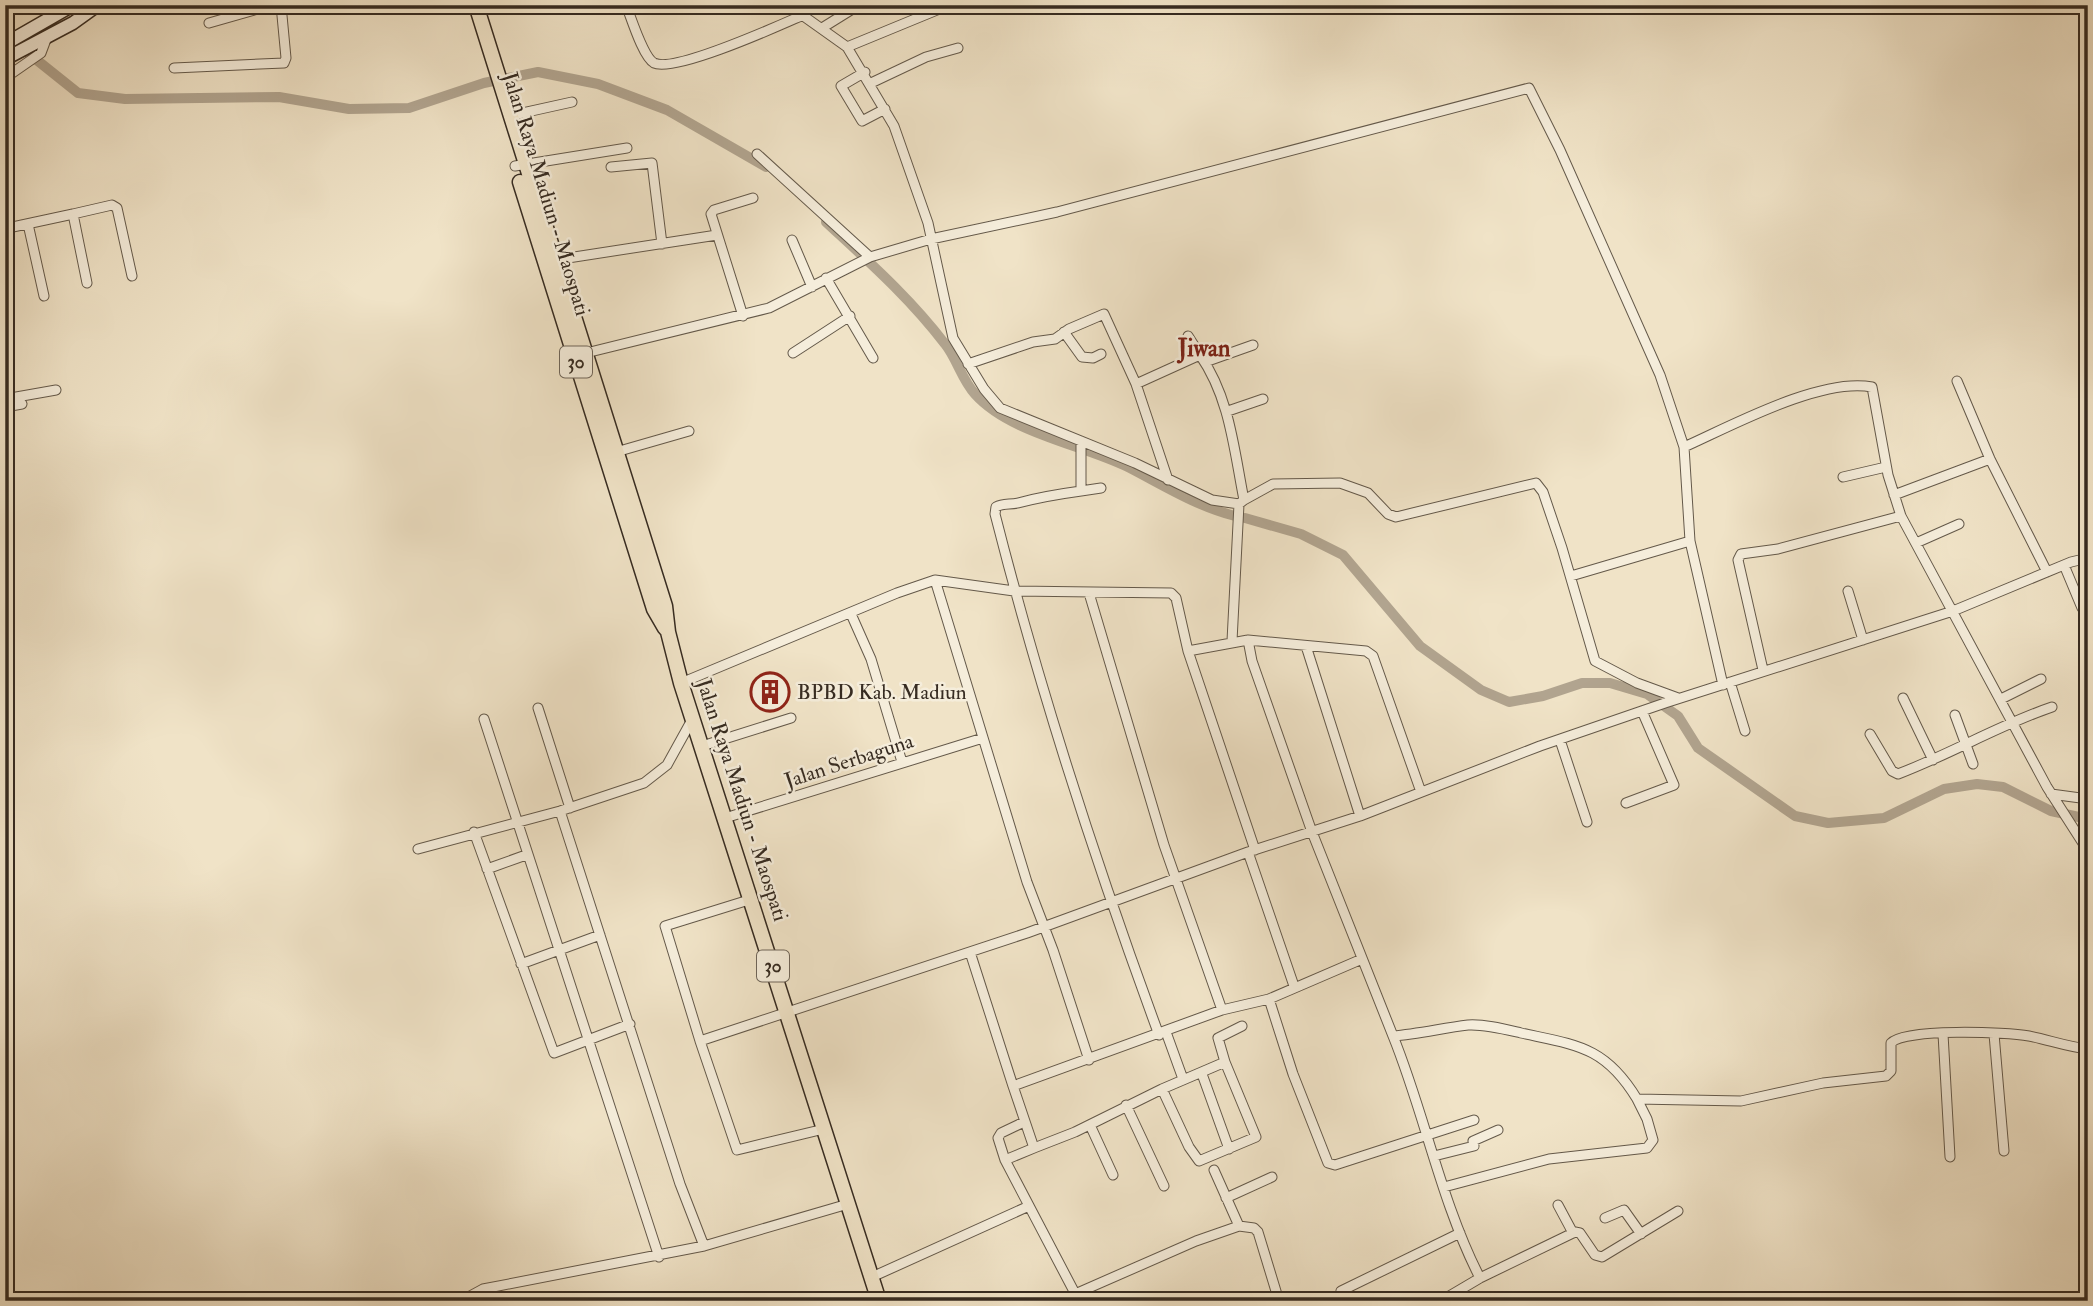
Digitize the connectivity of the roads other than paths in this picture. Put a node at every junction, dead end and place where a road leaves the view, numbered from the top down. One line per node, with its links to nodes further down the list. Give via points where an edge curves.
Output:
1 (73, 5): 15 (main road)
2 (98, 5): 14 (main road)
3 (272, 5): 12 (street)
4 (281, 5): 19 (street, via 284,63)
5 (467, 5): 22 (highway, Jalan Raya Madiun - Maospati / 30)
6 (475, 5): 22 (highway, Jalan Raya Madiun - Maospati / 30)
7 (626, 5): 11 (street, via 648,57 662,64 716,52)
8 (788, 5): 11 (street)
9 (859, 5): 13 (street)
10 (937, 10): 16 (street)
11 (802, 16): 13 (street)
12 (209, 23)
13 (822, 28): 16 (street)
14 (43, 43): 18 (main road); 21 (street)
15 (5, 44)
16 (847, 47): 20 (street)
17 (958, 48): 23 (street)
18 (6, 59)
19 (174, 68)
20 (865, 72): 23 (street); 25 (street, via 841,86 862,121)
21 (5, 78)
22 (492, 78): 26 (highway, Jalan Raya Madiun - Maospati / 30); 29 (highway, Jalan Raya Madiun - Maospati / 30)
23 (871, 82): 25 (street)
24 (572, 102): 26 (street)
25 (885, 109): 37 (street)
26 (509, 116): 29 (highway, Jalan Raya Madiun - Maospati / 30)
27 (627, 148): 29 (street)
28 (757, 154): 40 (street)
29 (520, 165): 41 (highway, Jalan Raya Madiun - Maospati / 30); 78 (highway, Jalan Raya Madiun - Maospati / 30)
30 (611, 167): 39 (street, via 652,163)
31 (752, 198): 36 (street, via 712,211)
32 (5, 208): 35 (street)
33 (73, 214): 34 (street); 42 (street, via 112,205 117,208); 44 (street)
34 (28, 224): 35 (street); 46 (street)
35 (7, 228)
36 (717, 235): 39 (street); 47 (street)
37 (932, 239): 40 (street); 57 (street, via 950,330); 68 (street, via 1057,212 1529,88 1660,375)
38 (792, 240): 45 (street)
39 (662, 244): 41 (street)
40 (868, 258): 43 (street)
41 (555, 260): 52 (highway, Jalan Raya Madiun - Maospati / 30)
42 (132, 276)
43 (826, 278): 45 (street); 48 (street)
44 (87, 284)
45 (812, 287): 47 (street, via 782,304)
46 (44, 296)
47 (743, 316): 52 (street)
48 (850, 316): 53 (street); 55 (street)
49 (1063, 332): 54 (street, via 1082,358); 57 (street, via 1055,339); 59 (street, via 1104,314)
50 (1188, 336): 56 (street)
51 (1253, 345): 56 (street)
52 (586, 353): 69 (highway, Jalan Raya Madiun - Maospati / 30)
53 (793, 353)
54 (1101, 354)
55 (873, 358)
56 (1202, 358): 59 (street); 64 (street)
57 (968, 364): 67 (street, via 1000,408)
58 (1957, 381): 70 (street)
59 (1136, 384): 73 (street)
60 (56, 390): 62 (street)
61 (1263, 400): 64 (street)
62 (6, 404): 63 (street); 65 (street)
63 (22, 404)
64 (1227, 411): 77 (street)
65 (9, 421)
66 (689, 432): 69 (street)
67 (1081, 442): 73 (street); 75 (street)
68 (1684, 447): 71 (street, via 1800,397 1869,386 1874,391); 81 (street)
69 (616, 452): 78 (highway, Jalan Raya Madiun - Maospati / 30)
70 (1990, 459): 76 (street); 85 (street)
71 (1886, 467): 72 (street); 76 (street)
72 (1843, 477)
73 (1168, 480): 77 (street, via 1212,500)
74 (1101, 488): 75 (street)
75 (1081, 491): 88 (street, via 996,507)
76 (1894, 495): 79 (street)
77 (1242, 502): 86 (street, via 1273,484 1340,483 1368,493 1396,517 1536,483); 94 (street)
78 (628, 508): 101 (highway, Jalan Raya Madiun - Maospati / 30, via 654,609 667,632)
79 (1901, 516): 82 (street); 99 (street, via 1779,549 1741,554 1738,560)
80 (1959, 524): 82 (street)
81 (1690, 541): 86 (street); 102 (street)
82 (1916, 543): 92 (street)
83 (2088, 558): 84 (street)
84 (2064, 565): 85 (street); 91 (street)
85 (2047, 572): 92 (street)
86 (1571, 576): 103 (street, via 1595,661)
87 (935, 580): 88 (street); 93 (street); 116 (street)
88 (1014, 591): 90 (street); 142 (street)
89 (1848, 591): 96 (street)
90 (1089, 593): 98 (street, via 1171,593); 140 (street)
91 (2082, 608)
92 (1953, 611): 96 (street); 105 (street)
93 (851, 614): 101 (street); 121 (street, via 871,659)
94 (1232, 640): 95 (street); 98 (street)
95 (1248, 640): 97 (street); 134 (street)
96 (1863, 640): 99 (street)
97 (1306, 646): 123 (street, via 1366,651 1373,656); 129 (street)
98 (1188, 650): 136 (street)
99 (1763, 670): 102 (street)
100 (2041, 679): 105 (street)
101 (681, 683): 110 (highway, Jalan Raya Madiun - Maospati / 30)
102 (1727, 683): 103 (street); 114 (street)
103 (1678, 698): 108 (street)
104 (1903, 698): 120 (street)
105 (2001, 699): 113 (street)
106 (2052, 707): 113 (street)
107 (538, 708): 127 (street)
108 (1646, 710): 117 (street); 126 (street, via 1674,785)
109 (1955, 715): 118 (street)
110 (693, 718): 119 (highway, Jalan Raya Madiun - Maospati / 30); 127 (street, via 656,777)
111 (791, 718): 119 (street)
112 (484, 719): 132 (street)
113 (2012, 720): 118 (street); 124 (street)
114 (1745, 731)
115 (1870, 734): 120 (street, via 1894,773)
116 (983, 738): 121 (street, Jalan Serbaguna); 143 (street)
117 (1560, 740): 123 (street); 131 (street)
118 (1967, 744): 120 (street); 122 (street)
119 (702, 746): 130 (highway, Jalan Raya Madiun - Maospati / 30)
120 (1933, 760)
121 (902, 762): 130 (street, Jalan Serbaguna)
122 (1973, 764)
123 (1421, 792): 129 (street)
124 (2051, 794): 125 (street); 137 (street)
125 (2088, 799)
126 (1626, 803)
127 (570, 808): 128 (street)
128 (560, 811): 132 (street); 144 (street)
129 (1360, 816): 134 (street)
130 (725, 818): 141 (highway, Jalan Raya Madiun - Maospati / 30)
131 (1587, 822)
132 (515, 823): 133 (street); 138 (street)
133 (474, 832): 135 (street); 139 (street)
134 (1312, 832): 136 (street); 147 (street)
135 (418, 849)
136 (1252, 851): 140 (street); 149 (street)
137 (2088, 851)
138 (526, 855): 139 (street); 145 (street)
139 (487, 869): 148 (street)
140 (1176, 878): 142 (street); 151 (street)
141 (752, 899): 152 (highway, Jalan Raya Madiun - Maospati / 30); 160 (street, via 665,926)
142 (1110, 902): 143 (street); 155 (street)
143 (1043, 927): 146 (street); 162 (street)
144 (600, 935): 145 (street); 153 (street)
145 (559, 951): 148 (street); 159 (street)
146 (970, 952): 152 (street); 166 (street)
147 (1362, 959): 149 (street); 158 (street)
148 (521, 964): 159 (street, via 554,1053)
149 (1294, 986): 150 (street)
150 (1269, 999): 151 (street); 175 (street, via 1328,1163 1335,1165)
151 (1222, 1010): 155 (street)
152 (789, 1014): 160 (street); 173 (highway, Jalan Raya Madiun - Maospati / 30)
153 (630, 1024): 159 (street); 197 (street)
154 (1242, 1026): 163 (street, via 1218,1038)
155 (1163, 1033): 162 (street); 165 (street)
156 (1943, 1034): 157 (street); 168 (street, via 1893,1040 1891,1071 1879,1079 1823,1083 1741,1101); 180 (street)
157 (1994, 1034): 161 (street); 178 (street)
158 (1393, 1036): 168 (street, via 1486,1026 1574,1043 1594,1052 1624,1078); 175 (street)
159 (588, 1040): 198 (street)
160 (700, 1041): 173 (street, via 737,1150)
161 (2088, 1049)
162 (1089, 1060): 166 (street)
163 (1225, 1062): 164 (street); 177 (street, via 1256,1137)
164 (1202, 1074): 165 (street); 177 (street)
165 (1183, 1079): 167 (street)
166 (1013, 1086): 171 (street)
167 (1162, 1088): 169 (street); 177 (street, via 1196,1160)
168 (1637, 1099): 186 (street, via 1653,1140 1647,1147 1549,1159)
169 (1126, 1105): 172 (street); 185 (street)
170 (1474, 1120): 175 (street)
171 (1024, 1122): 176 (street); 181 (street, via 998,1138)
172 (1090, 1125): 176 (street); 183 (street)
173 (824, 1129): 188 (highway, Jalan Raya Madiun - Maospati / 30)
174 (1499, 1130): 179 (street, via 1473,1141 1474,1146)
175 (1428, 1136): 179 (street)
176 (1034, 1148): 181 (street)
177 (1229, 1149)
178 (2004, 1151)
179 (1434, 1156): 186 (street)
180 (1951, 1157)
181 (1005, 1160): 190 (street)
182 (1214, 1170): 187 (street)
183 (1113, 1175)
184 (1272, 1177): 187 (street)
185 (1164, 1186)
186 (1444, 1187): 194 (street)
187 (1226, 1198): 193 (street)
188 (848, 1205): 197 (street); 199 (highway, Jalan Raya Madiun - Maospati / 30)
189 (1558, 1205): 195 (street)
190 (1029, 1206): 199 (street); 201 (street)
191 (1678, 1211): 196 (street)
192 (1605, 1218): 196 (street, via 1624,1210)
193 (1239, 1226): 201 (street, via 1196,1241); 204 (street, via 1258,1232)
194 (1460, 1233): 200 (street); 205 (street, via 1348,1287 1341,1292)
195 (1573, 1233): 196 (street, via 1580,1233 1600,1257); 200 (street)
196 (1641, 1234)
197 (704, 1247): 198 (street)
198 (659, 1256): 202 (street, via 484,1289)
199 (872, 1277): 203 (highway, Jalan Raya Madiun - Maospati / 30)
200 (1480, 1278): 206 (street)
201 (1077, 1298)
202 (461, 1301)
203 (879, 1301)
204 (1279, 1301)
205 (1345, 1301)
206 (1441, 1301)

